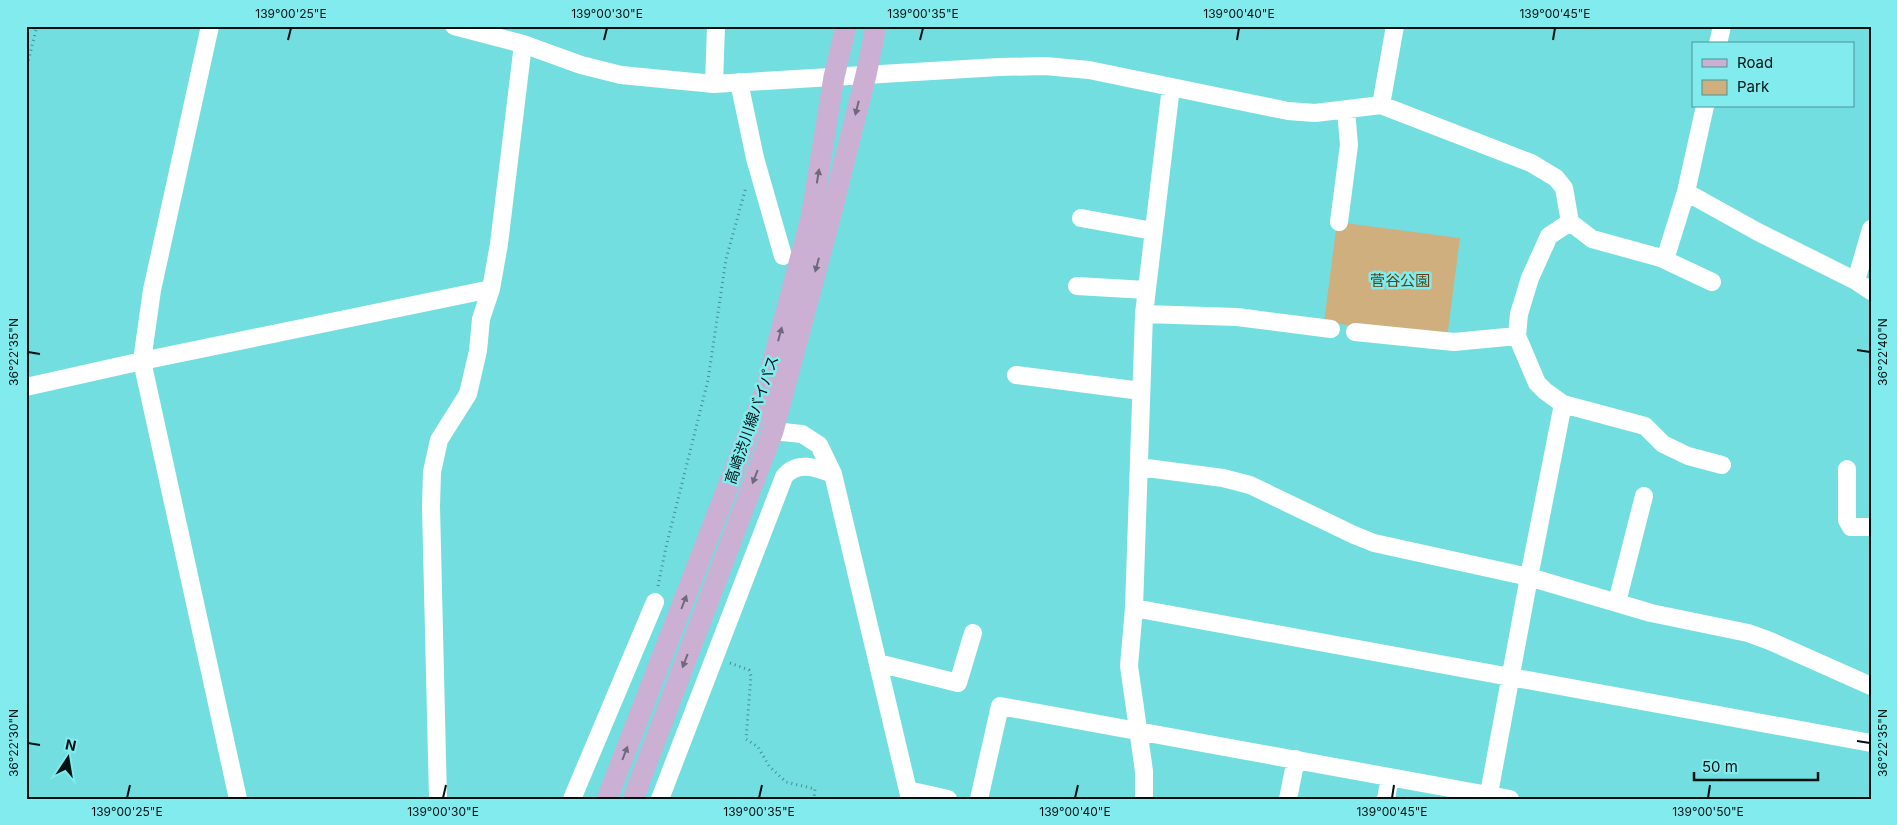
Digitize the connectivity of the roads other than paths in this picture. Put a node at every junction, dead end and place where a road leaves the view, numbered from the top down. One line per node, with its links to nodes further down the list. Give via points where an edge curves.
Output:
1 (210, 26): 36 (street, via 152,290)
2 (454, 26): 9 (street)
3 (716, 26): 13 (street)
4 (846, 26): 11 (main road, 高崎渋川線バイパス)
5 (876, 26): 10 (main road, 高崎渋川線バイパス)
6 (1394, 26): 15 (street)
7 (1722, 26): 8 (street)
8 (1718, 42)
9 (523, 44): 13 (street, via 581,65 622,75); 29 (street)
10 (866, 76): 11 (street); 14 (street, via 1045,66 1089,70); 41 (main road, 高崎渋川線バイパス, one-way to 41)
11 (834, 77): 12 (street); 65 (main road, 高崎渋川線バイパス, one-way to 11, via 766,388 811,218)
12 (739, 82): 13 (street); 24 (street, via 755,158)
13 (714, 84)
14 (1171, 87): 17 (street, via 1288,111); 23 (street)
15 (1381, 105): 17 (street); 21 (street, via 1546,171 1564,188)
16 (1705, 108): 18 (street)
17 (1346, 110): 20 (street, via 1349,145)
18 (1686, 192): 25 (street, via 1667,253); 26 (street)
19 (1081, 218): 23 (street)
20 (1339, 222)
21 (1570, 222): 25 (street, via 1592,239); 35 (street, via 1548,236 1530,278 1519,314)
22 (1871, 229): 26 (street)
23 (1154, 231): 30 (street)
24 (783, 256)
25 (1661, 258): 27 (street)
26 (1856, 281): 31 (street)
27 (1712, 282)
28 (1077, 286): 30 (street)
29 (491, 289): 36 (street); 63 (street, via 480,319 478,352 468,394 440,440 432,472)
30 (1146, 290): 32 (street)
31 (1871, 291)
32 (1144, 314): 33 (street, via 1237,317); 39 (street)
33 (1331, 329)
34 (1356, 332): 35 (street, via 1454,342)
35 (1517, 336): 40 (street, via 1537,383)
36 (142, 361): 38 (street); 62 (street)
37 (1016, 375): 39 (street)
38 (26, 387)
39 (1141, 391): 43 (street)
40 (1563, 404): 42 (street, via 1645,426 1663,444 1688,456); 48 (street)
41 (773, 431): 45 (street, via 802,434 818,445); 66 (main road, 高崎渋川線バイパス, one-way to 66)
42 (1722, 465)
43 (1139, 467): 48 (street, via 1223,478 1250,485 1374,543); 51 (street)
44 (1847, 469): 47 (street, via 1847,520 1851,527)
45 (833, 474): 53 (street); 67 (street, via 812,466 794,469 784,477)
46 (1644, 496): 50 (street)
47 (1871, 527)
48 (1529, 577): 50 (street); 54 (street)
49 (655, 602): 64 (street)
50 (1617, 602): 55 (street, via 1651,613 1748,633)
51 (1134, 608): 54 (street); 56 (street, via 1129,666)
52 (973, 633): 53 (street, via 958,683)
53 (878, 663): 60 (street)
54 (1510, 678): 57 (street); 61 (street)
55 (1871, 686)
56 (1139, 731): 58 (street); 69 (street, via 1000,706); 70 (street)
57 (1871, 743)
58 (1296, 760): 59 (street); 71 (street)
59 (1390, 777): 61 (street); 72 (street)
60 (909, 795): 68 (street)
61 (1488, 797): 73 (street)
62 (238, 799)
63 (438, 799)
64 (572, 799)
65 (607, 799)
66 (633, 799)
67 (660, 799)
68 (948, 799)
69 (979, 799)
70 (1144, 799)
71 (1288, 799)
72 (1386, 799)
73 (1510, 799)

